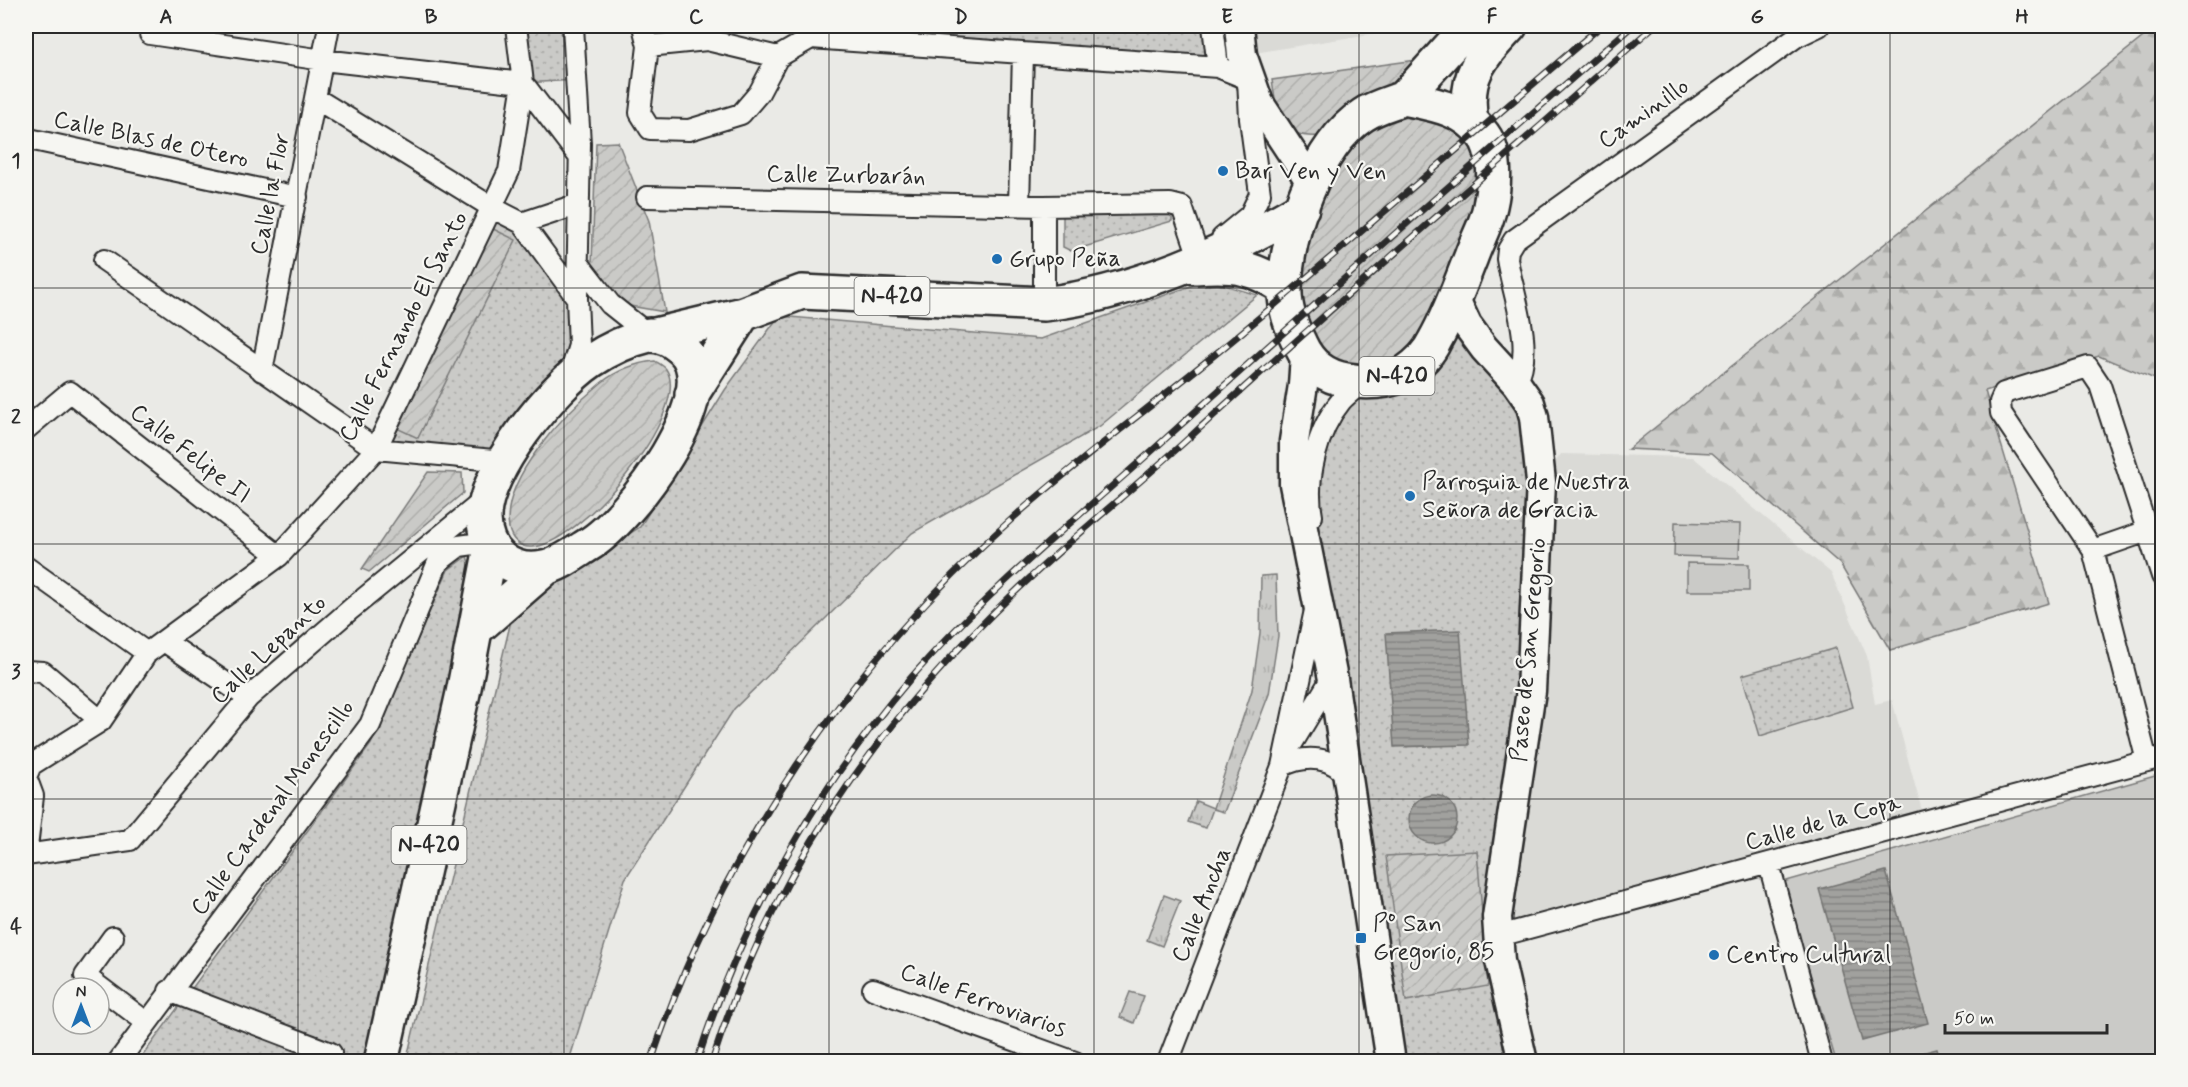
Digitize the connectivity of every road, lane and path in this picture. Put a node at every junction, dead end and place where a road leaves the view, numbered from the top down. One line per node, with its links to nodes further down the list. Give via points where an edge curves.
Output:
1 (329, 26): 17 (street, Calle la Flor)
2 (516, 26): 20 (street, Calle Fernando El Santo)
3 (573, 26): 25 (street)
4 (643, 26): 14 (street)
5 (1212, 26): 18 (street)
6 (1239, 26): 19 (main road)
7 (1510, 26): 23 (highway, N-420, via 1476,67 1468,86)
8 (1819, 26): 10 (street, Caminillo)
9 (1459, 31): 22 (highway, N-420)
10 (1799, 31): 47 (street, Caminillo, via 1521,232 1510,244 1507,259 1522,336 1523,366)
11 (813, 32): 15 (street); 16 (street)
12 (150, 34): 17 (street)
13 (682, 34): 14 (street); 16 (street)
14 (648, 46): 16 (street, via 640,113 650,129 689,130 741,114 759,93)
15 (1023, 53): 18 (street); 30 (street)
16 (778, 57)
17 (323, 60): 20 (street); 21 (street, Calle la Flor)
18 (1218, 67): 19 (street)
19 (1248, 79): 26 (main road); 35 (street, via 1260,194 1250,215)
20 (524, 83): 25 (street, Calle Fernando El Santo); 32 (street, Calle Fernando El Santo, via 509,171)
21 (315, 98): 27 (street, Calle la Flor); 32 (street)
22 (1404, 98): 23 (highway, N-420, via 1442,106); 26 (highway, N-420, via 1362,116 1334,144)
23 (1471, 120): 38 (highway, N-420, via 1488,145 1494,178 1490,209)
24 (29, 139): 27 (street, Calle Blas de Otero)
25 (580, 158): 29 (street)
26 (1307, 195): 35 (highway, N-420, via 1274,225); 37 (highway, N-420, via 1294,232)
27 (297, 197): 44 (street, Calle la Flor)
28 (647, 197): 30 (street, Calle Zurbarán)
29 (579, 204): 33 (street); 36 (street)
30 (1019, 205): 31 (street, Calle Zurbarán)
31 (1044, 206): 35 (street, Calle Zurbarán, via 1182,207); 40 (street)
32 (493, 208): 33 (street, Calle Fernando El Santo); 50 (street, Calle Fernando El Santo)
33 (522, 223): 39 (street, Calle Fernando El Santo)
34 (104, 260): 44 (street)
35 (1188, 260): 37 (highway, N-420, via 1253,270); 40 (highway, N-420, via 1078,300)
36 (579, 264): 39 (street); 42 (street, via 610,304)
37 (1284, 288): 43 (highway, N-420, via 1290,324)
38 (1454, 297): 46 (highway, N-420, via 1436,340 1416,364 1402,375); 47 (main road, Paseo de San Gregorio, via 1472,333)
39 (577, 298): 45 (street, via 579,345)
40 (1044, 303): 41 (highway, N-420, via 802,292)
41 (743, 314): 42 (highway, N-420); 48 (highway)
42 (652, 336): 45 (highway, via 610,349); 48 (highway, via 672,339 688,354 695,371)
43 (1305, 356): 46 (highway, N-420, via 1331,377); 60 (main road, via 1292,465)
44 (262, 371): 50 (street)
45 (569, 381): 51 (highway, via 525,429)
46 (1362, 382): 65 (street, via 1342,400 1329,421 1312,470 1310,490 1333,644)
47 (1516, 382): 74 (main road, Paseo de San Gregorio, via 1534,417 1542,502 1531,691 1497,917)
48 (692, 394): 58 (highway, via 682,426 644,490 594,542)
49 (26, 429): 56 (street, Calle Felipe II, via 70,392)
50 (376, 449): 51 (street); 56 (street, Calle Fernando El Santo)
51 (504, 461): 52 (highway)
52 (489, 496): 54 (highway, via 484,518); 66 (street, Calle Lepanto)
53 (2155, 529): 55 (street); 55 (street, via 2100,386 2088,367 2004,393 2001,413); 59 (street)
54 (490, 545): 58 (highway, via 500,560 513,566 527,570); 61 (highway, N-420); 77 (street, Calle Cardenal Monescillo, via 459,546 438,562 370,724)
55 (2093, 550): 69 (street)
56 (279, 556): 62 (street, Calle Fernando El Santo)
57 (26, 567): 63 (street)
58 (546, 568): 61 (highway)
59 (2163, 576)
60 (1318, 596): 65 (main road); 68 (street, Calle Ancha)
61 (476, 629): 82 (highway, N-420)
62 (164, 641): 63 (street, Calle Fernando El Santo); 66 (street)
63 (147, 653): 67 (street, Calle Fernando El Santo)
64 (26, 671): 67 (street, via 43,672)
65 (1333, 679): 68 (street, Calle Ancha); 70 (main road)
66 (248, 698): 71 (street, Calle Lepanto, via 130,840)
67 (100, 721): 71 (street, Calle Fernando El Santo, via 31,765 26,777 33,796)
68 (1284, 759): 70 (street, via 1317,758 1342,769); 84 (street, Calle Ancha)
69 (2155, 759): 72 (street, Calle de la Copa)
70 (1349, 779): 85 (main road)
71 (26, 855)
72 (1769, 864): 74 (street, Calle de la Copa, via 1510,933); 87 (street)
73 (113, 937): 75 (street)
74 (1497, 940): 86 (main road, Paseo de San Gregorio)
75 (85, 976)
76 (873, 989): 83 (street, Calle Ferroviarios)
77 (169, 991): 79 (street, Calle Cardenal Monescillo); 81 (street, via 331,1053)
78 (111, 1000): 79 (street)
79 (146, 1022): 80 (street, Calle Cardenal Monescillo)
80 (118, 1062)
81 (328, 1062)
82 (381, 1062)
83 (1075, 1062)
84 (1168, 1062)
85 (1391, 1062)
86 (1523, 1062)
87 (1822, 1062)

